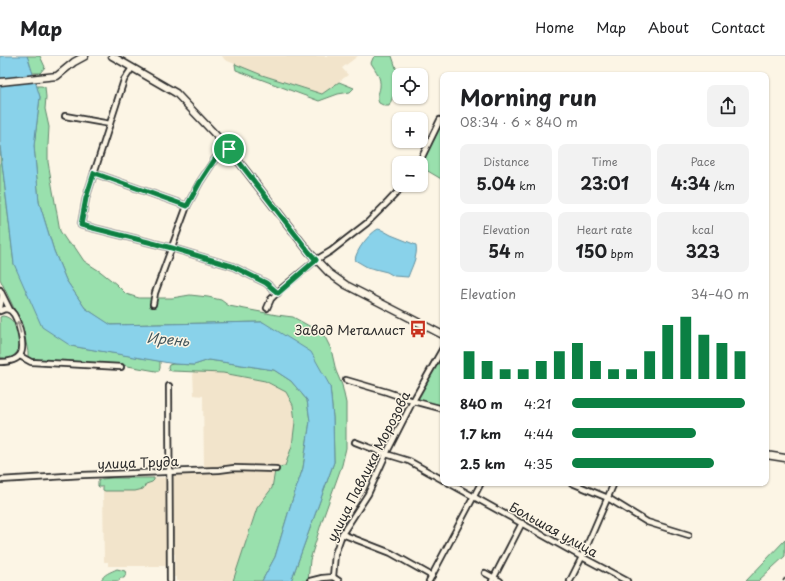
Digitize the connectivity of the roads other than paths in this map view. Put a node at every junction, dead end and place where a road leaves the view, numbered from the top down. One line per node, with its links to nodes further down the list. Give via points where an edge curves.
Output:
1 (85, 56): 3 (street)
2 (112, 56): 4 (street)
3 (74, 59): 5 (street, via 57,76)
4 (132, 68): 8 (street, via 124,80); 9 (street, via 176,93)
5 (0, 82)
6 (65, 116): 8 (street)
7 (440, 120): 10 (street)
8 (110, 124): 11 (street)
9 (229, 149): 13 (street, via 215,159); 15 (street)
10 (422, 156)
11 (94, 173): 13 (street); 14 (street, via 81,225)
12 (397, 192): 15 (street, via 367,223 331,252)
13 (187, 206): 14 (street)
14 (172, 248): 17 (street, via 232,266 266,283); 19 (street)
15 (316, 260): 17 (street); 24 (street, via 346,285)
16 (0, 290): 18 (street)
17 (278, 293): 21 (street)
18 (2, 296): 20 (street); 23 (street)
19 (153, 304)
20 (0, 308)
21 (267, 308)
22 (0, 311): 23 (street)
23 (10, 311): 26 (street, one-way to 23, via 20,329)
24 (440, 333)
25 (440, 353): 31 (street, улица Павлика Морозова)
26 (20, 356): 27 (street, via 8,362); 28 (street, via 31,362)
27 (0, 362)
28 (121, 366)
29 (346, 380): 31 (street)
30 (169, 386): 38 (street)
31 (413, 401): 32 (street); 34 (street, улица Павлика Морозова)
32 (440, 408)
33 (355, 442): 34 (street)
34 (386, 454): 39 (street, via 409,461); 48 (street, улица Павлика Морозова, via 368,494)
35 (769, 455): 36 (street)
36 (785, 458)
37 (276, 470): 38 (street, улица Труда, via 234,468)
38 (170, 472): 40 (street, улица Труда); 55 (street)
39 (440, 478)
40 (0, 480)
41 (454, 486): 45 (street, Большая улица)
42 (479, 486): 45 (street)
43 (579, 486): 46 (street)
44 (613, 486): 46 (street)
45 (473, 497): 47 (street, Большая улица); 52 (street)
46 (608, 498): 49 (street, via 647,522); 50 (street)
47 (522, 523): 50 (street, Большая улица); 54 (street)
48 (342, 534): 52 (street, via 391,553); 53 (street, улица Павлика Морозова, via 335,554)
49 (689, 535)
50 (582, 558): 60 (street); 61 (street, Большая улица)
51 (485, 573): 54 (street)
52 (432, 576): 58 (street)
53 (333, 578): 56 (street); 57 (street)
54 (492, 579): 59 (street)
55 (170, 581)
56 (310, 581)
57 (339, 581)
58 (429, 581)
59 (500, 581)
60 (570, 581)
61 (627, 581)

